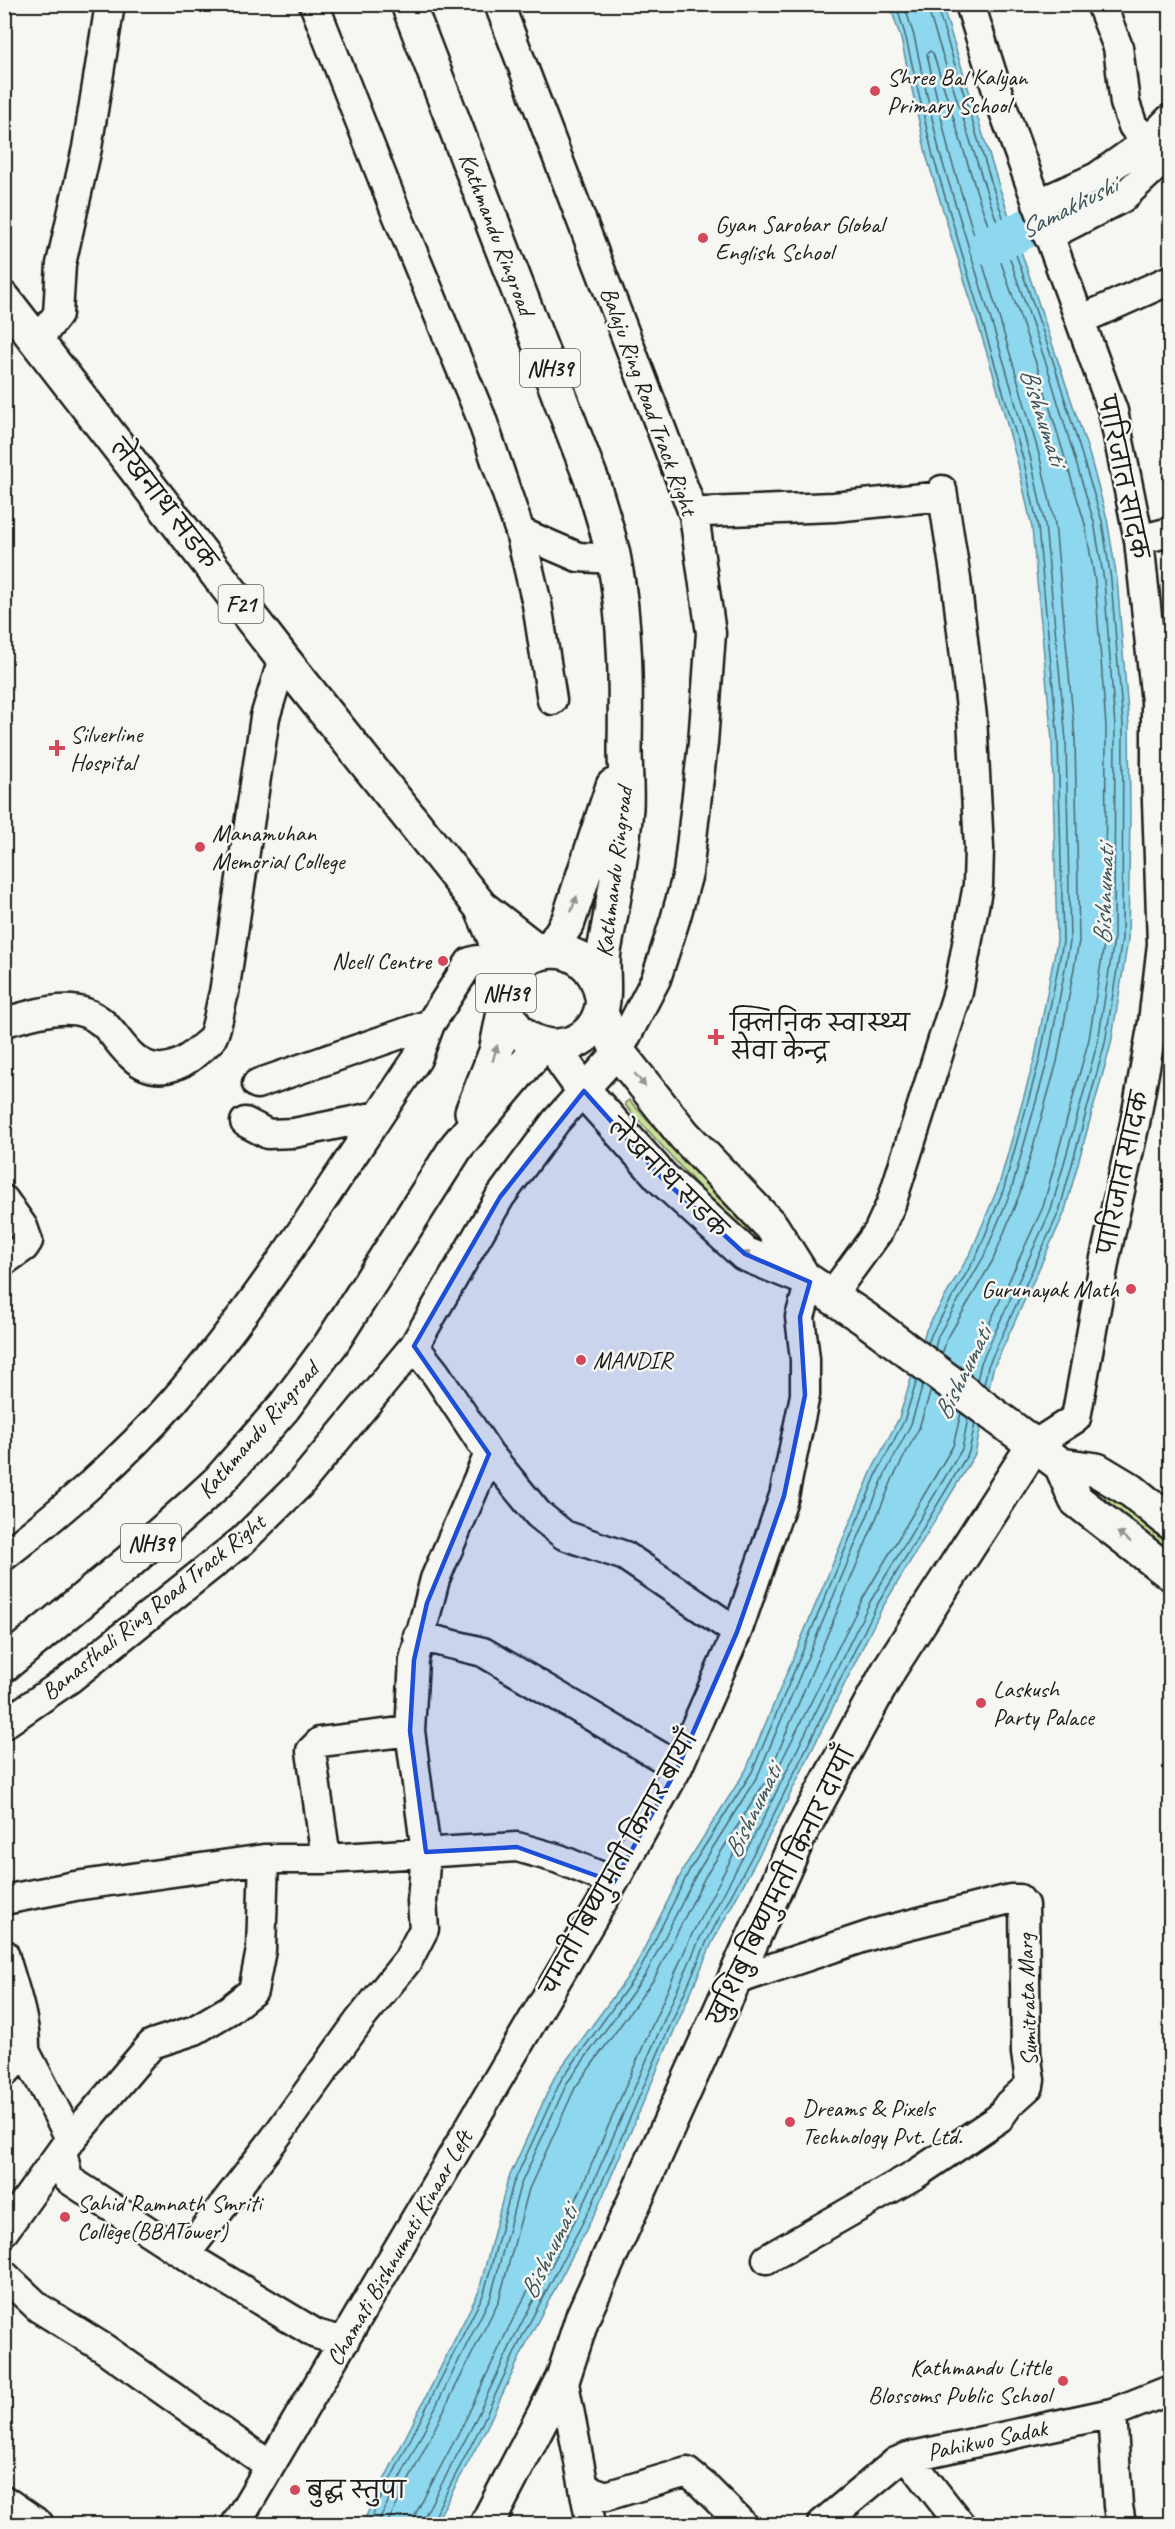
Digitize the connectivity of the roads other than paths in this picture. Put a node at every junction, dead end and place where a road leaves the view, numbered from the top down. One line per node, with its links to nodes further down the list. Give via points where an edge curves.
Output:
1 (110, 4): 13 (street, via 87,148 61,264 58,314)
2 (314, 4): 15 (street, via 481,417)
3 (408, 4): 18 (main road, Kathmandu Ringroad / NH39, via 588,471)
4 (499, 4): 14 (street, Balaju Ring Road Track Right)
5 (970, 4): 9 (street, पारिजात सादक)
6 (1101, 4): 8 (street, via 1118,47 1125,103 1133,126)
7 (1170, 119): 8 (street)
8 (1159, 147): 9 (street, via 1097,177)
9 (1042, 219): 12 (street, पारिजात सादक)
10 (1170, 280): 12 (street)
11 (4, 299): 13 (main road, लेखनाथ सडक / F21)
12 (1080, 320): 17 (street, पारिजात सादक, via 1113,411)
13 (38, 340): 19 (main road, लेखनाथ सडक / F21)
14 (694, 515): 30 (street, Balaju Ring Road Track Right, via 711,633 688,873 656,980); 38 (street, via 834,507 942,493 956,579 972,717 979,848 978,885 958,992 891,1204 878,1232)
15 (520, 532): 18 (street, via 578,558); 20 (street, via 537,604)
16 (1170, 532): 17 (street)
17 (1139, 540): 22 (street, पारिजात सादक, via 1156,702)
18 (614, 559): 21 (main road, Kathmandu Ringroad / NH39, via 625,661)
19 (284, 659): 23 (main road, लेखनाथ सडक / F21); 27 (street, via 265,717 224,993 212,1038 183,1064 162,1068 138,1062 110,1029 87,1014 58,1011)
20 (552, 700)
21 (625, 747): 24 (main road, Kathmandu Ringroad / NH39, one-way to 21, via 554,944 568,922); 26 (main road, Kathmandu Ringroad / NH39, via 626,806 603,956)
22 (1164, 860): 40 (street, पारिजात सादक, via 1162,944 1153,1022 1076,1419)
23 (481, 907): 24 (main road, लेखनाथ सडक / F21); 25 (main road, लेखनाथ सडक / F21, via 494,937)
24 (542, 953): 25 (main road, Kathmandu Ringroad / NH39, via 519,966); 26 (main road, Kathmandu Ringroad / NH39, via 557,951 584,960 600,984)
25 (507, 994): 28 (street, via 484,963 470,962); 29 (main road, NH39, via 513,1025 531,1041); 35 (main road, Kathmandu Ringroad / NH39, one-way to 25, via 496,1052)
26 (602, 1005): 29 (main road, Kathmandu Ringroad / NH39, via 594,1026 584,1036 572,1044); 30 (main road, लेखनाथ सडक)
27 (4, 1022)
28 (430, 1024): 31 (street); 33 (street, via 417,1059)
29 (550, 1046): 32 (main road, लेखनाथ सडक); 35 (main road, Kathmandu Ringroad / NH39)
30 (618, 1053): 32 (street, Banasthali Ring Road Track Right); 38 (main road, लेखनाथ सडक, one-way to 38, via 684,1135 772,1227)
31 (256, 1084)
32 (584, 1091): 38 (main road, लेखनाथ सडक, one-way to 32, via 745,1254 662,1178); 39 (street, Banasthali Ring Road Track Right, via 556,1121 500,1197)
33 (378, 1116): 34 (street, via 294,1133 268,1134); 44 (street, via 221,1344 178,1396 84,1492)
34 (245, 1122)
35 (457, 1146): 48 (main road, Kathmandu Ringroad / NH39, via 331,1344 284,1407 219,1481)
36 (4, 1200): 37 (street, via 28,1241)
37 (4, 1261)
38 (815, 1285): 40 (main road, लेखनाथ सडक); 46 (street, चमती बिष्णुमती किनार बायाँ, via 800,1317 805,1395 798,1435 784,1496)
39 (414, 1346): 41 (street); 49 (street, Banasthali Ring Road Track Right, via 299,1485 242,1541 68,1680)
40 (1034, 1445): 42 (main road, लेखनाथ सडक); 58 (main road, खुशिबु बिष्णुमती किनार दायाँ, via 890,1668 799,1836)
41 (489, 1454): 46 (street, via 538,1514 564,1535 625,1556); 47 (street, via 435,1579)
42 (1061, 1465): 43 (main road, via 1097,1470 1132,1491); 45 (main road, one-way to 42, via 1076,1500)
43 (1170, 1522)
44 (4, 1556)
45 (1170, 1573)
46 (737, 1632): 51 (street, चमती बिष्णुमती किनार बायाँ)
47 (418, 1636): 50 (street); 51 (street, via 483,1652)
48 (4, 1665)
49 (4, 1724)
50 (410, 1731): 52 (street); 54 (street, via 320,1742 311,1751)
51 (678, 1767): 55 (street, चमती बिष्णुमती किनार बायाँ)
52 (426, 1852): 54 (street); 55 (street, via 517,1847); 64 (street, via 424,1929 408,1960)
53 (264, 1859): 54 (street); 56 (street); 62 (street, via 261,1950 253,1991 195,2030 152,2044)
54 (326, 1860)
55 (614, 1882): 59 (street, चमती बिष्णुमती किनार बायाँ)
56 (4, 1900)
57 (4, 1954): 60 (street, via 21,2013)
58 (733, 1981): 65 (street, Sumitrata Marg, via 891,1929 1010,1899 1019,1899 1024,1905 1029,2086 999,2118 916,2174); 68 (main road, खुशिबु बिष्णुमती किनार दायाँ, via 583,2316)
59 (526, 2029): 67 (street, Chamati Bishnumati Kinaar Left)
60 (25, 2051): 61 (street); 62 (street)
61 (4, 2073)
62 (67, 2145): 63 (street); 64 (street, via 68,2179)
63 (4, 2231)
64 (185, 2255): 67 (street, via 316,2334)
65 (767, 2259)
66 (4, 2275): 72 (street, via 39,2308 105,2349)
67 (344, 2342): 72 (street, Chamati Bishnumati Kinaar Left)
68 (563, 2378): 73 (street); 77 (main road, खुशिबु बिष्णुमती किनार दायाँ)
69 (1170, 2390): 70 (street, Pahikwo Sadak)
70 (1112, 2413): 71 (street, Pahikwo Sadak); 82 (street)
71 (908, 2457): 80 (street, Pahikwo Sadak, via 896,2462); 81 (street)
72 (269, 2465): 76 (street)
73 (584, 2488): 78 (street); 79 (street, via 606,2496 687,2472)
74 (4, 2500): 75 (street)
75 (39, 2524)
76 (236, 2524)
77 (487, 2524)
78 (591, 2524)
79 (742, 2524)
80 (822, 2524)
81 (960, 2524)
82 (1121, 2524)

